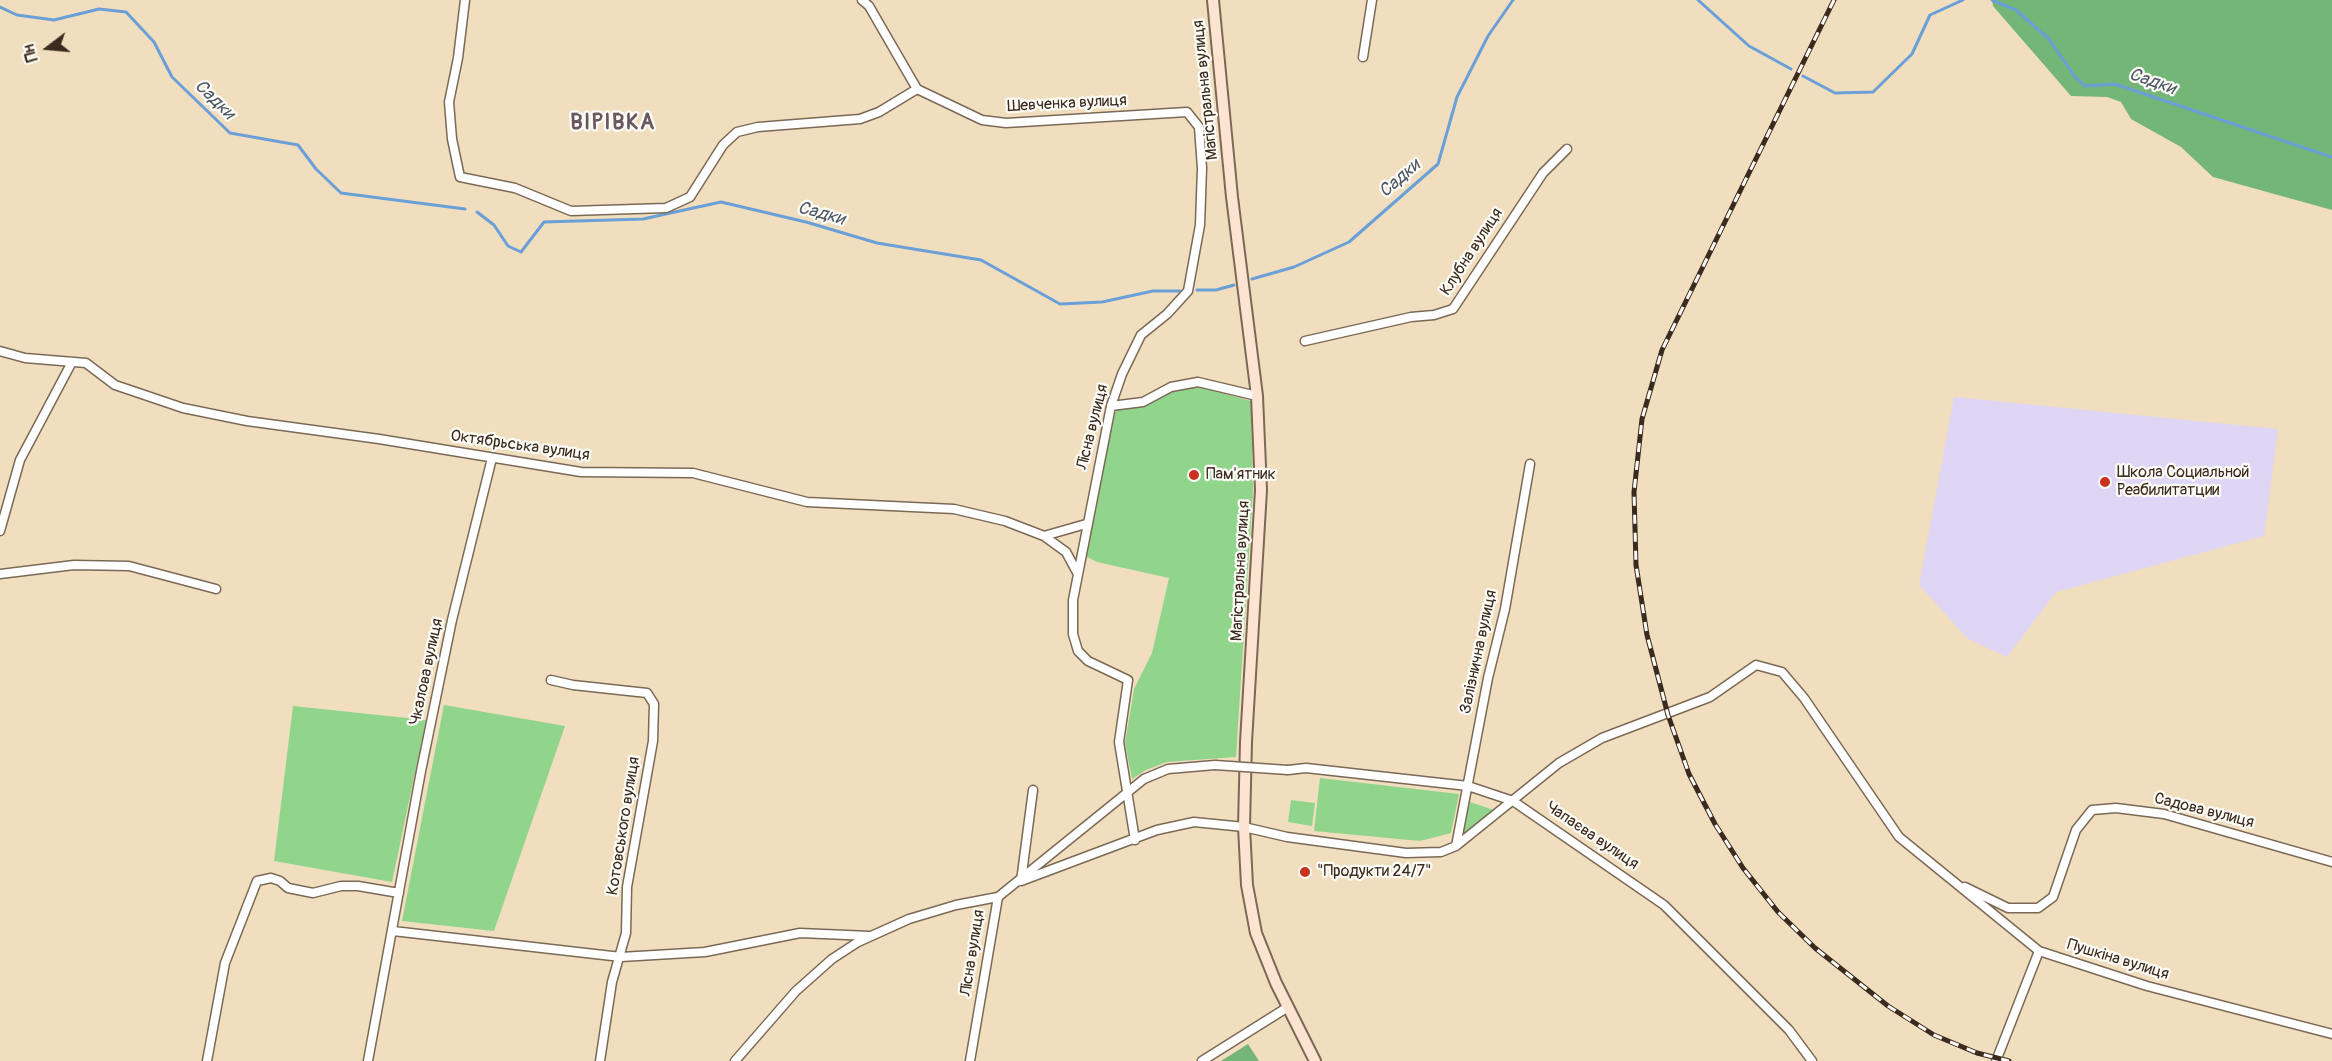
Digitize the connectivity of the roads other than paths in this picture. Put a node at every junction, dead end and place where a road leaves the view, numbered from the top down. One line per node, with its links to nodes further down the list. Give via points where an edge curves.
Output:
1 (465, 0): 6 (street, via 449,102 460,177 515,188 571,211 666,208 690,197 723,145 737,132 860,119)
2 (862, 0): 6 (street)
3 (1213, 0): 12 (main road, Магістральна вулиця)
4 (1371, 0): 5 (street)
5 (1363, 57)
6 (917, 89): 7 (street, Шевченка вулиця, via 972,116 1006,123)
7 (1187, 112): 13 (street, Лісна вулиця, via 1199,127 1202,168 1200,225 1188,291 1142,335)
8 (1567, 149): 9 (street, Клубна вулиця, via 1538,181 1453,309)
9 (1305, 341)
10 (0, 351): 11 (street, Октябрьська вулиця, via 25,358)
11 (72, 362): 14 (street, Октябрьська вулиця, via 86,363 115,384 183,408); 17 (street, via 20,460)
12 (1257, 396): 13 (street, via 1198,382 1171,387 1143,402); 27 (main road, Магістральна вулиця, via 1261,490)
13 (1111, 406): 16 (street, Лісна вулиця)
14 (492, 458): 18 (street, Октябрьська вулиця, via 581,472 693,473 807,502 954,509 1005,521); 33 (street, Чкалова вулиця, via 452,620)
15 (1530, 464): 23 (street, Залізнична вулиця)
16 (1086, 524): 18 (street); 20 (street, Лісна вулиця)
17 (0, 531)
18 (1044, 536): 20 (street, Октябрьська вулиця, via 1066,552)
19 (0, 574): 21 (street, via 74,565 129,566)
20 (1078, 575): 25 (street, Лісна вулиця, via 1073,600 1073,634 1078,651 1088,661 1128,680 1119,742)
21 (216, 589)
22 (550, 680): 38 (street, Котовського вулиця, via 647,693 654,704 653,741 627,887)
23 (1468, 786): 25 (street, Чапаєва вулиця, bridge, via 1306,768 1215,765 1168,769 1144,779); 26 (street, Чапаєва вулиця); 29 (street, Залізнична вулиця)
24 (1033, 790): 31 (street)
25 (1126, 793): 28 (street); 31 (street, Чапаєва вулиця)
26 (1513, 801): 29 (street, Пушкіна вулиця); 32 (street, Пушкіна вулиця, via 1559,763 1602,738 1710,697 1756,665 1782,672 1899,837); 48 (street, Чапаєва вулиця, via 1664,905 1789,1030)
27 (1244, 827): 28 (street, via 1194,822 1157,830); 29 (street, via 1287,837 1406,853 1442,852); 39 (main road, Магістральна вулиця, via 1247,885 1256,933)
28 (1135, 840): 31 (street)
29 (1456, 846)
30 (2332, 862): 32 (street, Садова вулиця, via 2164,814 2116,808 2092,810 2076,830 2053,897 2038,908 2008,908)
31 (1021, 881): 34 (street, Лісна вулиця)
32 (1952, 881): 37 (street, Пушкіна вулиця)
33 (399, 893): 35 (street, Чкалова вулиця); 41 (street, via 341,886 313,893 288,888 271,878 257,881 225,963)
34 (998, 897): 36 (street, via 909,919); 45 (street, Лісна вулиця)
35 (393, 931): 38 (street); 42 (street, Чкалова вулиця)
36 (870, 936): 38 (street, via 800,933 705,952); 44 (street, via 832,959 796,991)
37 (2039, 951): 40 (street, Пушкіна вулиця, via 2147,986); 49 (street)
38 (621, 957): 43 (street, Котовського вулиця, via 612,982)
39 (1288, 1007): 46 (street); 47 (main road, Магістральна вулиця)
40 (2332, 1034)
41 (207, 1061)
42 (368, 1061)
43 (600, 1061)
44 (735, 1061)
45 (970, 1061)
46 (1202, 1061)
47 (1315, 1061)
48 (1812, 1061)
49 (1996, 1061)

